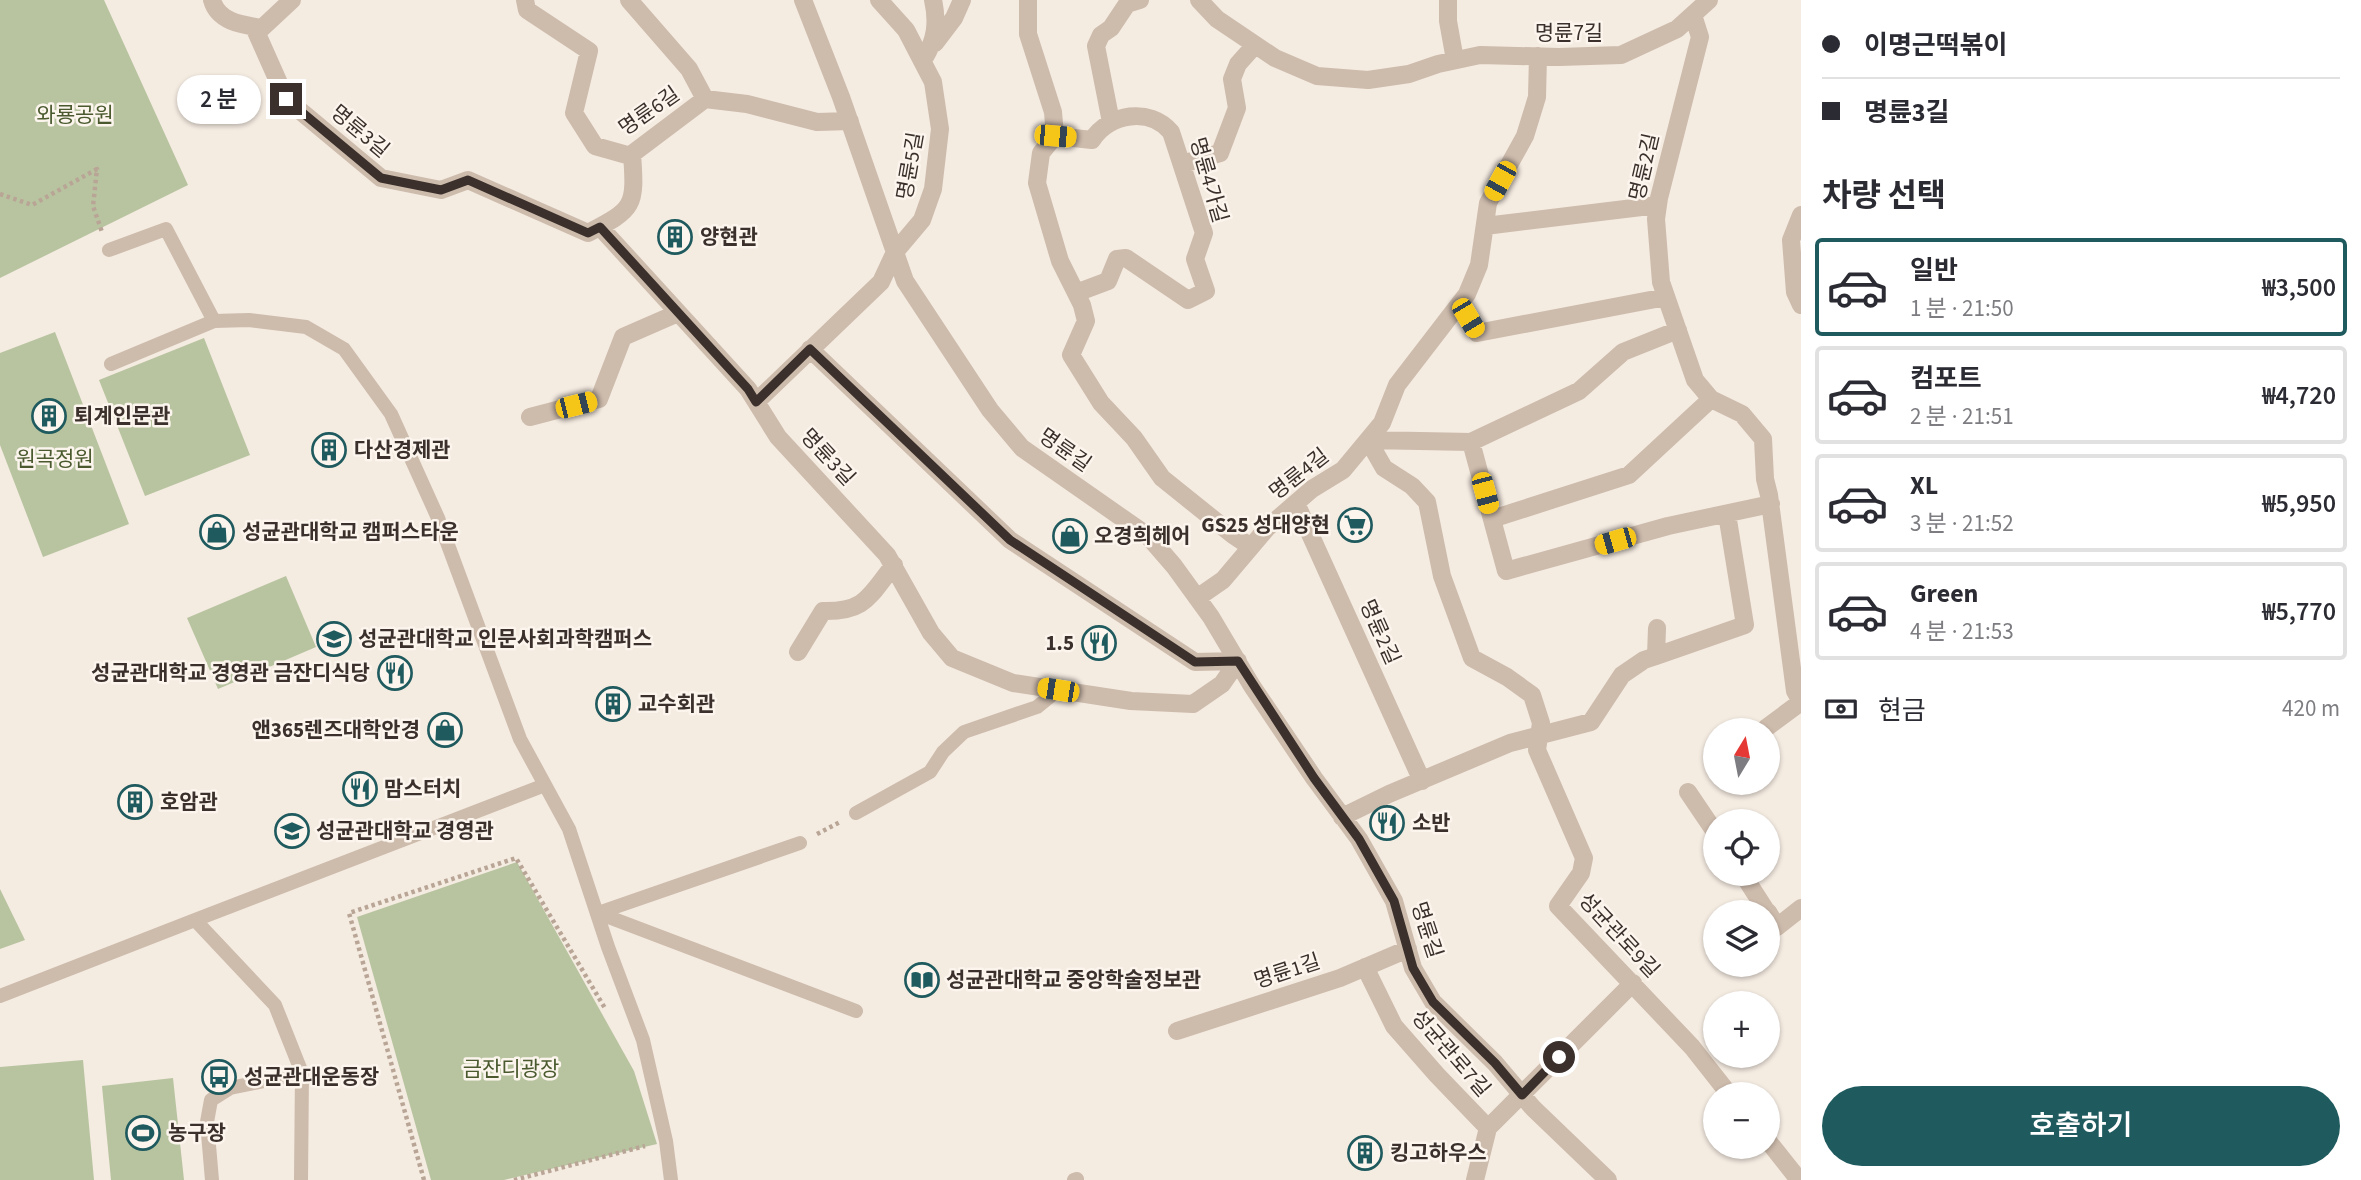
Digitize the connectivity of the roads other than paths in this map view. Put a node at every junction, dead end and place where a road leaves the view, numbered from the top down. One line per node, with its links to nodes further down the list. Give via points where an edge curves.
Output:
1 (212, 0): 15 (street, via 215,10 235,24)
2 (292, 0): 15 (street, via 262,28)
3 (525, 0): 24 (street, 명륜6길, via 527,10 589,51 574,113 595,146)
4 (629, 0): 20 (street, 명륜6길, via 689,69)
5 (803, 0): 21 (street, 명륜길)
6 (879, 0): 17 (street)
7 (933, 0): 17 (street, 명륜5길, via 937,17)
8 (962, 0): 17 (street)
9 (1028, 0): 23 (street, via 1028,34 1054,112)
10 (1140, 0): 22 (street, via 1126,4 1096,46)
11 (1199, 0): 16 (street, 명륜7길, via 1217,19)
12 (1448, 0): 19 (street)
13 (1709, 0): 14 (street, 명륜7길)
14 (1693, 15): 18 (street, 명륜7길, via 1677,29 1620,55); 26 (street, 명륜2길, via 1700,37)
15 (254, 27): 29 (street, 명륜3길, via 286,99 381,178 441,190 468,180 588,233)
16 (1255, 45): 19 (street, 명륜7길, via 1317,76 1368,80); 25 (street, via 1238,64 1233,79 1237,108 1220,153)
17 (928, 53): 31 (street, 명륜5길, via 940,130 933,189 922,220)
18 (1538, 57): 19 (street, 명륜7길, via 1480,55); 28 (street, 명륜4길, via 1536,97 1525,136 1488,203)
19 (1455, 60)
20 (705, 99): 21 (street, 명륜6길, via 747,104 817,122); 24 (street, 명륜6길)
21 (850, 121): 31 (street, 명륜길)
22 (1111, 122): 23 (street, 명륜4가길, via 1100,127 1092,140); 25 (street, 명륜4가길, via 1122,117 1163,122)
23 (1055, 136): 32 (street, via 1041,153 1037,183 1060,261)
24 (632, 155): 29 (street, via 635,192 623,213)
25 (1182, 164): 32 (street, 명륜4가길, via 1204,233 1195,259 1206,290 1188,300 1126,257 1117,259 1108,281)
26 (1658, 205): 28 (street); 33 (street, 명륜2길, via 1661,282)
27 (1801, 215): 35 (street, via 1791,240 1795,292)
28 (1485, 226): 34 (street, 명륜4길, via 1479,265)
29 (600, 227): 36 (street, 명륜3길)
30 (109, 250): 37 (lane, via 166,229)
31 (895, 252): 39 (street, via 881,282); 52 (street, 명륜길, via 905,281 990,410 1022,448 1148,536)
32 (1076, 293): 50 (street, via 1086,321 1071,355 1101,403 1134,438 1162,478)
33 (1666, 297): 34 (street, via 1477,333); 38 (street, 명륜2길)
34 (1460, 304): 44 (street, 명륜4길, via 1397,385 1382,423)
35 (1801, 305)
36 (678, 313): 42 (street, 명륜3길); 43 (street, via 624,337 599,399)
37 (214, 321): 40 (lane); 62 (lane, via 306,327 344,349 391,414 438,518 520,740)
38 (1678, 330): 41 (street, 명륜2길, via 1695,380); 45 (street, via 1623,352 1579,391)
39 (810, 349): 42 (street); 56 (street, via 1010,540 1195,662)
40 (111, 364)
41 (1711, 398): 47 (street, 명륜2길, via 1742,415 1763,439); 49 (street, via 1629,475)
42 (756, 402): 51 (street, 명륜3길, via 778,437)
43 (530, 417)
44 (1368, 440): 45 (street); 46 (street, 명륜4길, via 1343,470); 60 (street, 성균관로9길, via 1384,468 1427,502 1442,576 1472,658 1532,695 1541,723)
45 (1471, 442): 49 (street)
46 (1296, 503): 50 (street, 명륜4길); 61 (street, 명륜2길)
47 (1770, 504): 48 (street); 58 (street, 명륜2길, via 1795,691)
48 (1727, 514): 49 (street, via 1506,571); 55 (street, via 1745,625)
49 (1492, 519)
50 (1251, 547): 52 (street, 명륜4길, via 1223,580)
51 (894, 565): 54 (street, via 862,604 840,612 823,611); 57 (street, 명륜3길, via 931,632 952,658 1013,683)
52 (1197, 597): 56 (street, 명륜길)
53 (1657, 628): 55 (street)
54 (798, 652)
55 (1656, 656): 60 (street, via 1622,675 1591,722)
56 (1238, 661): 57 (street, 명륜3길, via 1222,684 1193,704); 66 (street, 명륜길)
57 (1058, 690): 64 (lane, via 1037,707 964,732 930,772)
58 (1801, 702): 59 (street)
59 (1779, 718)
60 (1539, 735): 61 (street); 74 (street, 성균관로9길, via 1537,750 1584,858 1581,873 1558,906)
61 (1422, 780): 66 (street)
62 (545, 786): 69 (lane, via 569,830); 70 (lane)
63 (1689, 792): 65 (street)
64 (856, 813)
65 (1703, 814)
66 (1342, 817): 72 (street, 명륜길, via 1394,901)
67 (800, 843): 69 (lane)
68 (1801, 908): 71 (street)
69 (598, 914): 76 (lane); 85 (lane, via 643,1040)
70 (195, 920): 75 (lane); 78 (lane, via 275,1005)
71 (1780, 925)
72 (1408, 949): 73 (street, 명륜1길); 80 (street, 명륜길, via 1413,968 1433,1002)
73 (1366, 967): 77 (street, 명륜1길); 81 (street, 성균관로7길, via 1394,1026)
74 (1633, 983): 79 (street, 성균관로9길); 80 (street)
75 (0, 996)
76 (856, 1011)
77 (1177, 1031)
78 (302, 1073): 83 (lane, via 230,1088 211,1100 207,1122); 84 (lane)
79 (1720, 1082)
80 (1522, 1095): 81 (street, 성균관로7길); 87 (street, 명륜길)
81 (1488, 1128): 86 (street, 성균관로7길)
82 (1780, 1156): 88 (street)
83 (212, 1180)
84 (301, 1180)
85 (671, 1180)
86 (1475, 1180)
87 (1608, 1180)
88 (1799, 1180)

